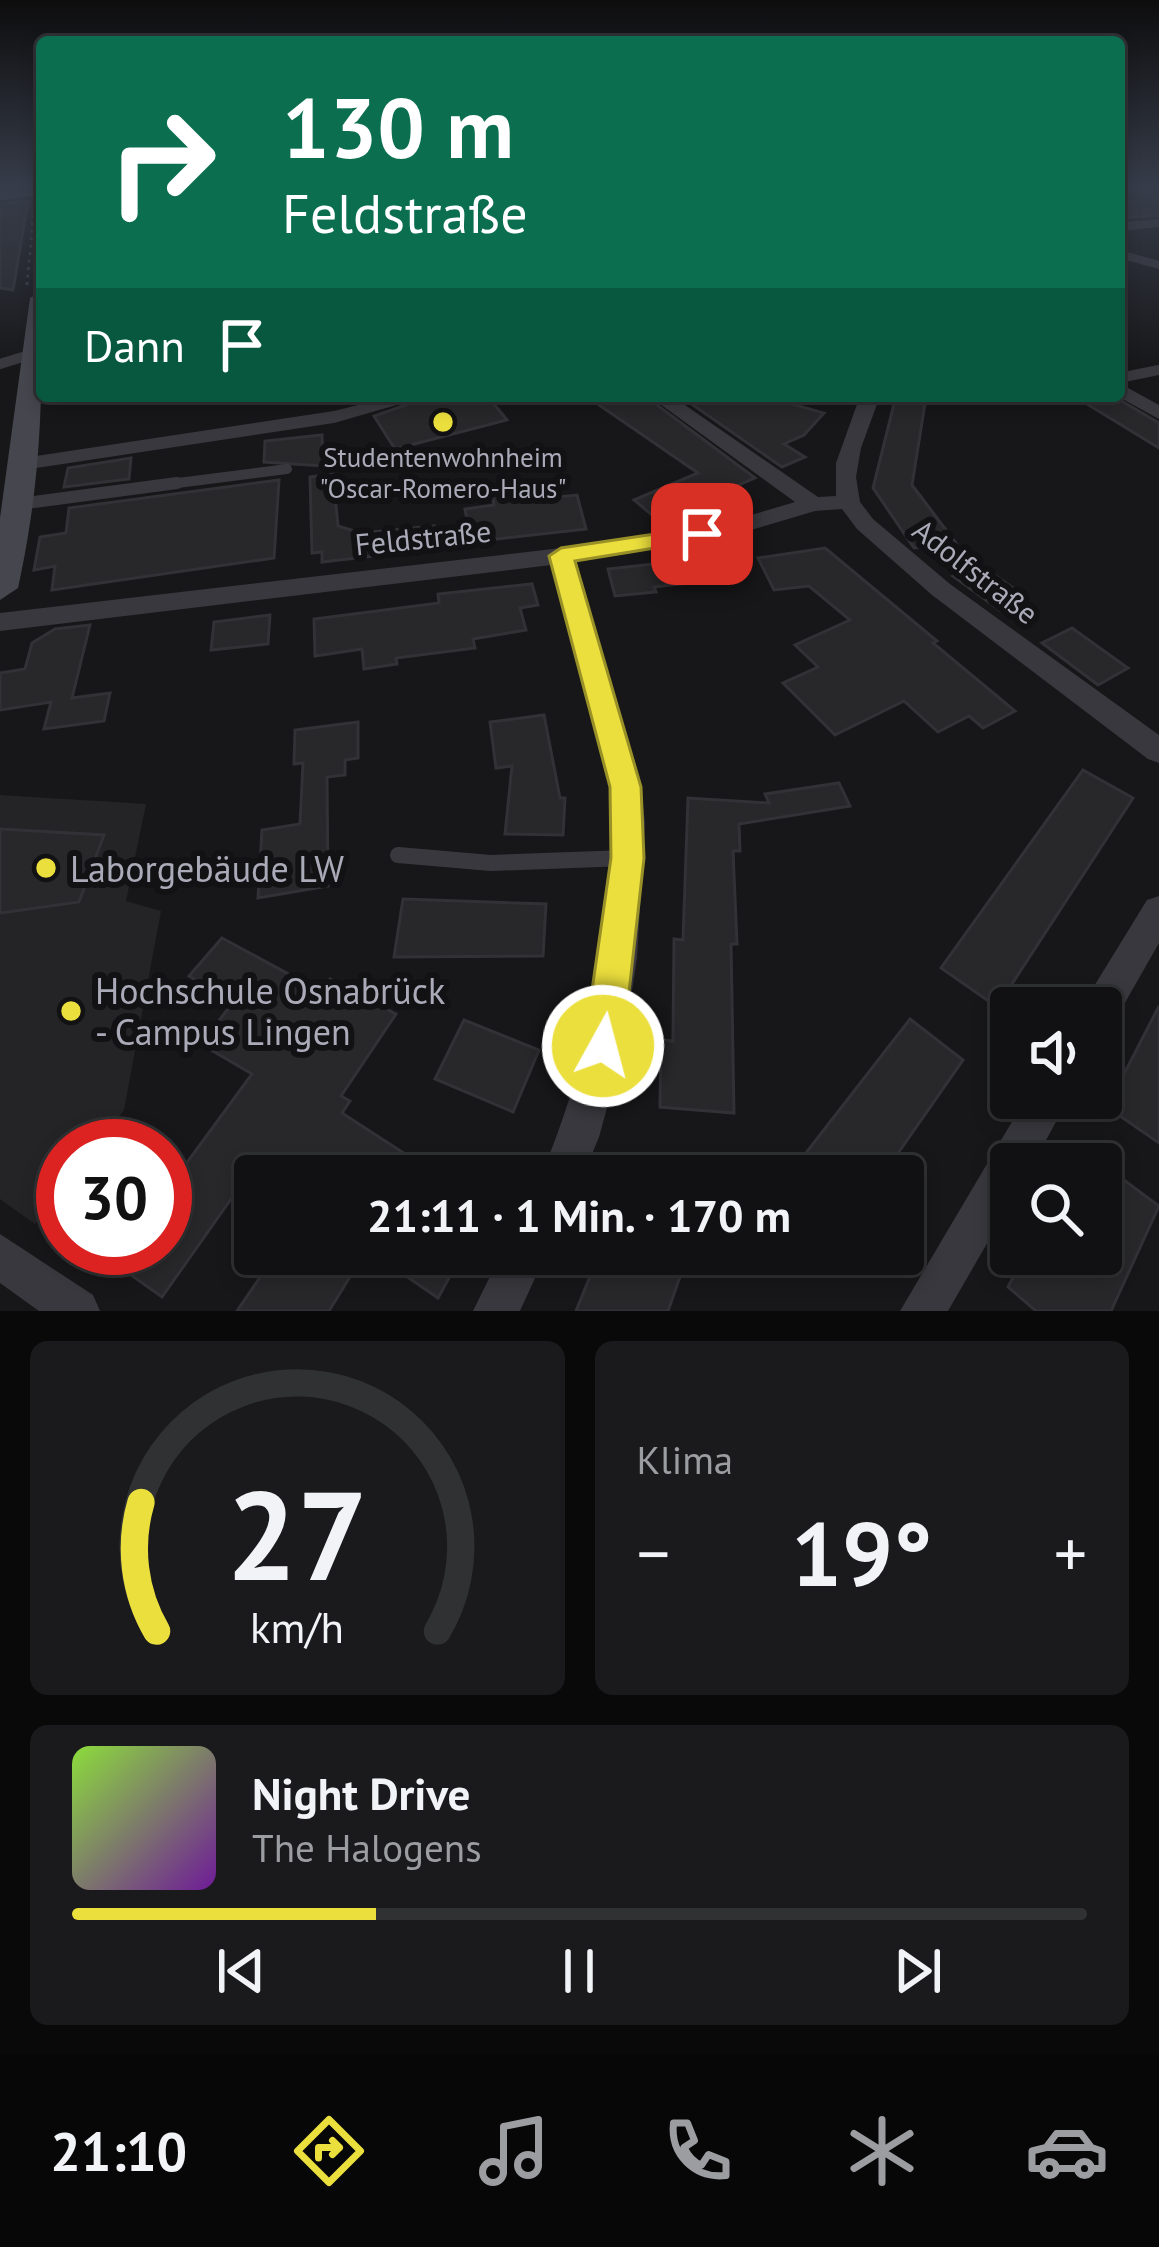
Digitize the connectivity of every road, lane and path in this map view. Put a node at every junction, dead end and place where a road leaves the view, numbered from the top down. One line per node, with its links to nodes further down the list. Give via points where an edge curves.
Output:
1 (1125, 256): 2 (lane)
2 (1159, 265)
3 (36, 352): 4 (lane)
4 (0, 364)
5 (1159, 370): 7 (lane)
6 (36, 378): 13 (main road)
7 (1125, 378)
8 (1125, 393): 12 (street)
9 (394, 402): 13 (street)
10 (668, 402): 16 (street)
11 (868, 402): 15 (street, via 849,461)
12 (1159, 413)
13 (23, 464): 17 (main road)
14 (287, 470): 17 (lane)
15 (849, 502): 16 (street, Feldstraße); 21 (street, Adolfstraße, via 908,561)
16 (813, 503): 18 (street, Feldstraße, via 730,529)
17 (19, 504): 19 (main road)
18 (561, 556): 20 (street, Feldstraße); 23 (street, via 626,787)
19 (0, 589)
20 (0, 622)
21 (1159, 751)
22 (398, 855): 23 (lane, via 490,863)
23 (627, 858): 27 (street, via 603,1046)
24 (1159, 911): 25 (street)
25 (1114, 987)
26 (1036, 1119): 32 (street)
27 (572, 1155)
28 (0, 1256): 30 (street)
29 (514, 1275): 31 (street)
30 (77, 1311)
31 (496, 1311)
32 (922, 1311)

